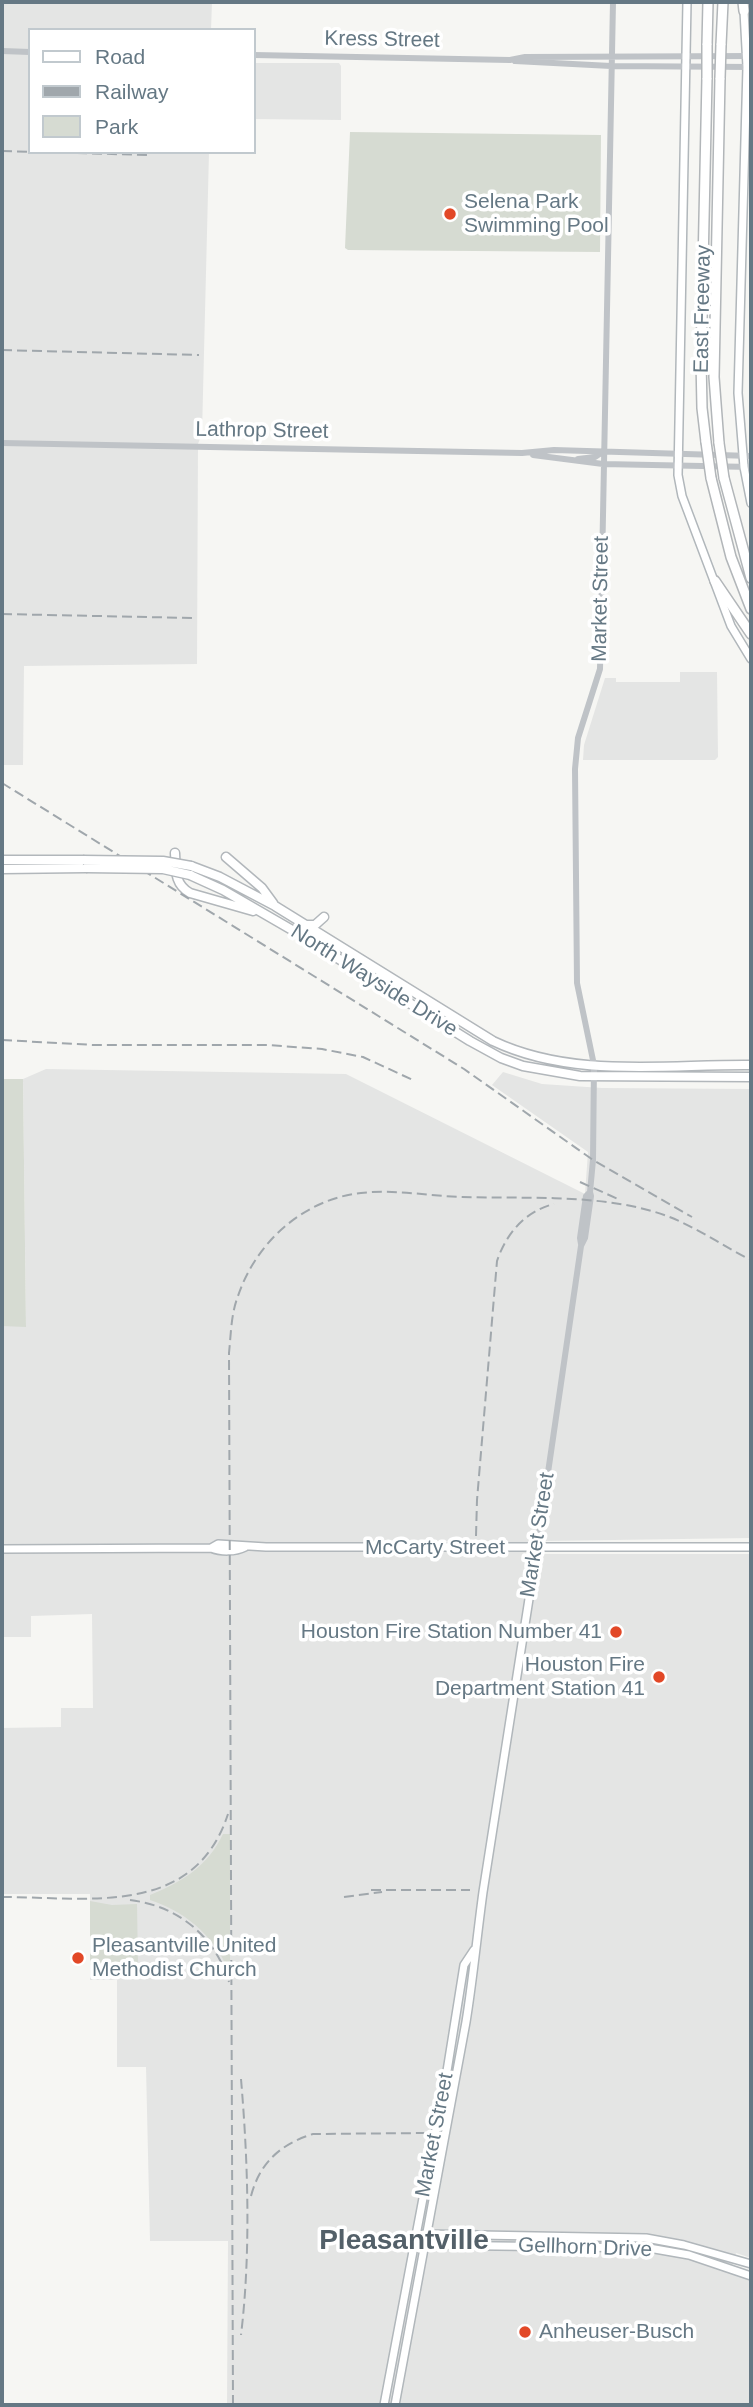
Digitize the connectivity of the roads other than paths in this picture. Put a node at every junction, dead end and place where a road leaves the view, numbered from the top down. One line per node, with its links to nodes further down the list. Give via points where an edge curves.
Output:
1 (613, 2): 11 (street, Market Street)
2 (687, 2): 9 (main road)
3 (708, 2): 28 (highway, East Freeway, bridge, via 702,408 711,478 731,556)
4 (723, 2): 26 (highway, East Freeway, bridge, via 714,377 724,478)
5 (744, 5): 10 (main road)
6 (2, 51): 7 (street)
7 (28, 52)
8 (256, 55): 12 (street, Kress Street)
9 (686, 55): 10 (street, Kress Street); 11 (street, Kress Street); 14 (main road)
10 (749, 56): 15 (main road)
11 (612, 58): 12 (street, Kress Street); 13 (street, Market Street)
12 (510, 60): 13 (street, Kress Street)
13 (611, 66): 14 (street, Kress Street); 18 (street, Market Street)
14 (686, 66): 15 (street, Kress Street); 19 (main road)
15 (749, 67): 20 (main road, via 738,393)
16 (2, 443): 17 (street, Lathrop Street)
17 (522, 453): 18 (street, Lathrop Street); 21 (street, Lathrop Street)
18 (603, 453): 19 (street, Lathrop Street); 21 (street); 22 (street, Market Street)
19 (678, 454): 20 (street, Lathrop Street); 23 (main road)
20 (747, 456): 24 (main road)
21 (568, 460): 22 (street, Lathrop Street)
22 (603, 464): 23 (street, Lathrop Street); 39 (street, Market Street, via 600,669 578,738 575,769 577,983)
23 (678, 465): 24 (street, Lathrop Street); 27 (main road, via 682,496)
24 (748, 467): 25 (main road)
25 (751, 503)
26 (751, 578)
27 (715, 581): 29 (highway); 30 (main road, via 731,626)
28 (751, 609)
29 (751, 634)
30 (751, 659)
31 (176, 853): 36 (main road, via 182,889)
32 (226, 857): 35 (main road, via 262,888)
33 (2, 864): 34 (main road, North Wayside Drive, bridge)
34 (191, 870): 35 (main road, North Wayside Drive, via 220,877); 36 (main road, North Wayside Drive)
35 (275, 906): 38 (main road, North Wayside Drive)
36 (263, 914): 41 (main road, North Wayside Drive, via 501,1058 539,1071)
37 (324, 917): 38 (main road, via 316,925)
38 (305, 925): 39 (main road, North Wayside Drive, via 493,1041 547,1060)
39 (594, 1065): 40 (main road, North Wayside Drive); 41 (street, Market Street)
40 (751, 1065)
41 (595, 1077): 42 (main road, North Wayside Drive); 44 (street, Market Street, via 590,1192)
42 (751, 1077)
43 (751, 1547): 44 (main road, McCarty Street)
44 (537, 1548): 45 (main road, McCarty Street); 46 (main road, Market Street)
45 (2, 1549)
46 (474, 1949): 47 (main road, Market Street, via 464,1965); 48 (main road, Market Street, via 460,2059)
47 (416, 2233): 48 (main road, Gellhorn Drive); 51 (main road, Market Street)
48 (426, 2234): 49 (main road, Gellhorn Drive); 52 (main road, Market Street)
49 (503, 2235): 50 (main road, Gellhorn Drive); 53 (main road)
50 (563, 2235): 54 (main road); 55 (main road, Gellhorn Drive, via 646,2238)
51 (414, 2244): 52 (main road, Gellhorn Drive); 57 (main road, Market Street)
52 (425, 2245): 53 (main road, Gellhorn Drive); 58 (main road, Market Street)
53 (503, 2246): 54 (main road, Gellhorn Drive)
54 (563, 2246): 56 (main road, Gellhorn Drive, via 649,2248 696,2257)
55 (751, 2264)
56 (751, 2276)
57 (405, 2295): 58 (main road); 59 (main road, Market Street)
58 (415, 2295): 60 (main road, Market Street)
59 (389, 2377): 60 (main road); 61 (main road, Market Street)
60 (400, 2378): 62 (main road, Market Street)
61 (384, 2405)
62 (395, 2405)

